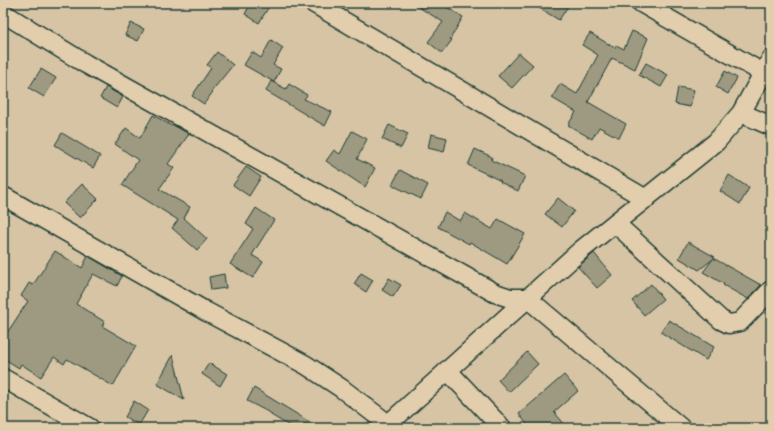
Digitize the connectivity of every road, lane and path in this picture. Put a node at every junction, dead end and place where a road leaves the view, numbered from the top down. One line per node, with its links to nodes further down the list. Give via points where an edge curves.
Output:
1 (313, 3): 8 (street)
2 (641, 3): 4 (street)
3 (3, 13): 11 (street, via 86,64 488,289 510,298)
4 (767, 66): 5 (street)
5 (741, 113): 6 (street); 8 (street, via 716,142)
6 (771, 126)
7 (3, 196): 14 (street, via 306,365 341,388)
8 (646, 198): 9 (street)
9 (615, 223): 10 (street, via 721,320 730,324 740,322); 11 (street)
10 (771, 290)
11 (527, 298): 12 (street); 17 (street)
12 (447, 370): 14 (street); 16 (street)
13 (3, 378): 15 (street)
14 (386, 426)
15 (90, 428)
16 (502, 428)
17 (681, 428)

